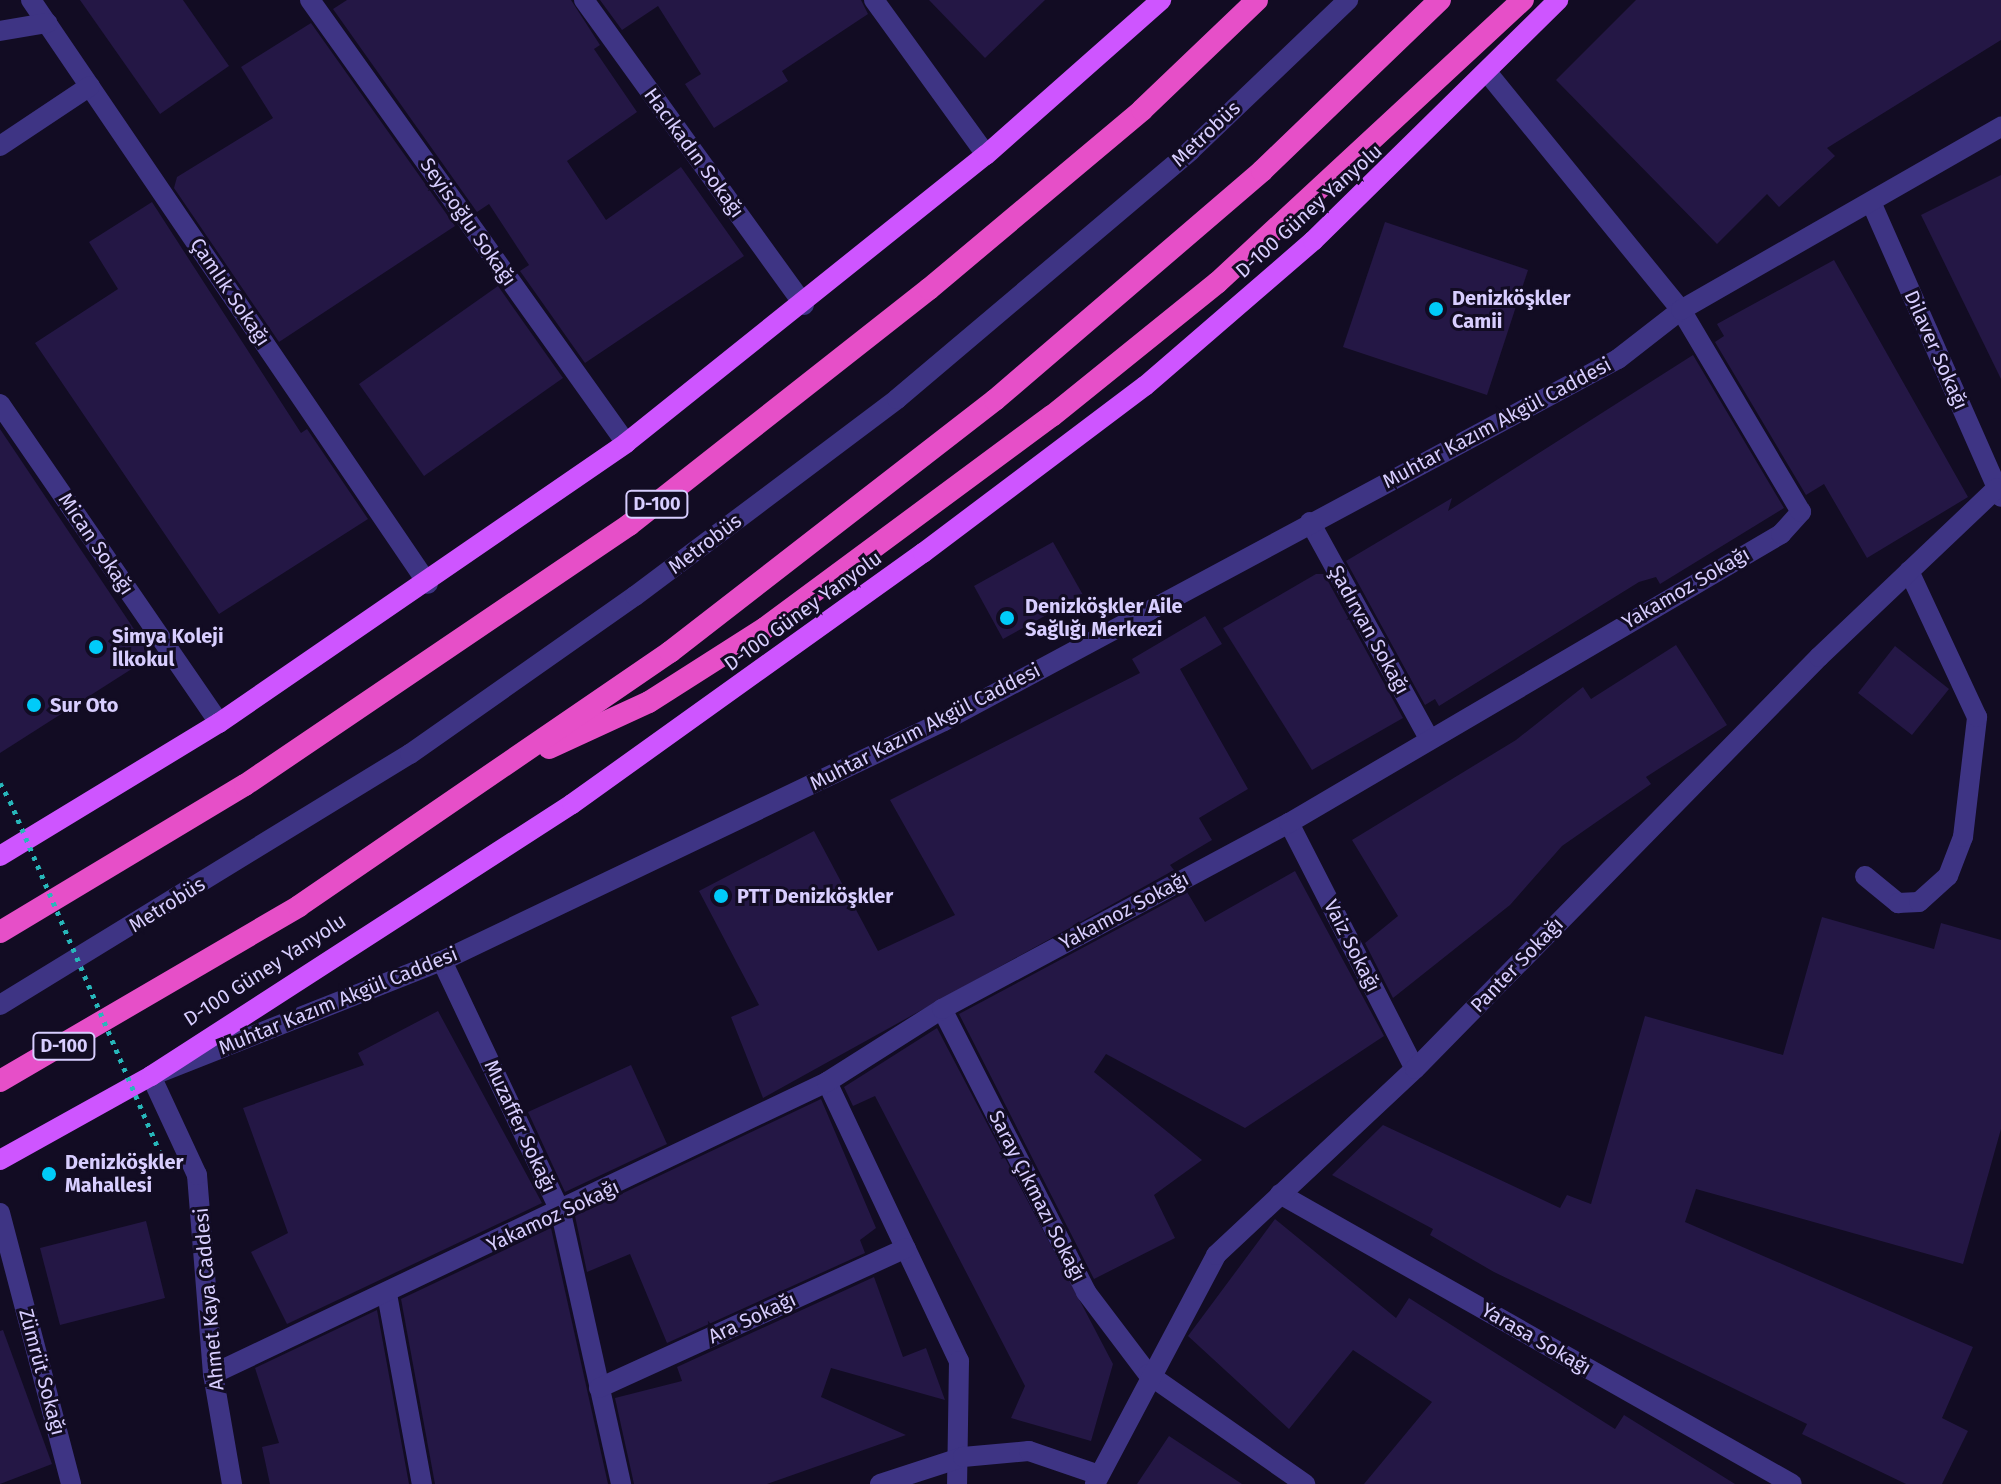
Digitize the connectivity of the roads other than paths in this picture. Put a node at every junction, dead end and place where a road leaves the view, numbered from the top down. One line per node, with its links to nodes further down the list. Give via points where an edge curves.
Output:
1 (31, 0): 11 (street, Çamlık Sokağı)
2 (310, 0): 22 (street, Seyisoğlu Sokağı)
3 (584, 0): 19 (street, Hacıkadın Sokağı)
4 (874, 0): 17 (street)
5 (1161, 0): 17 (main road)
6 (1257, 0): 33 (highway, D-100, via 1142,110 929,289 629,525 245,785)
7 (1348, 0): 35 (street, Metrobüs, via 1190,151 897,399 635,596 410,754)
8 (1440, 0): 29 (highway, D-100, via 1262,171 995,400)
9 (1523, 0): 29 (highway, via 1217,283 1052,416 765,628 649,702)
10 (1558, 0): 13 (main road, D-100 Güney Yanyolu)
11 (47, 23): 12 (street); 14 (street, Çamlık Sokağı)
12 (0, 31)
13 (1488, 73): 20 (street); 38 (main road, D-100 Güney Yanyolu, via 1313,241 1145,386 935,544 572,804)
14 (90, 86): 16 (street); 26 (street, Çamlık Sokağı)
15 (2001, 127): 18 (street, Muhtar Kazım Akgül Caddesi)
16 (0, 146)
17 (986, 155): 19 (main road)
18 (1871, 202): 20 (street, Muhtar Kazım Akgül Caddesi); 23 (street, Dilaver Sokağı)
19 (804, 305): 22 (main road)
20 (1681, 310): 24 (street, Muhtar Kazım Akgül Caddesi, via 1618,359); 28 (street, Yakamoz Sokağı, via 1801,512 1781,534)
21 (0, 404): 27 (street, Mican Sokağı)
22 (626, 443): 26 (main road)
23 (1999, 493): 25 (street, Panter Sokağı)
24 (1310, 522): 28 (street, Şadırvan Sokağı); 34 (street, Muhtar Kazım Akgül Caddesi, via 944,721)
25 (1909, 571): 32 (street, via 1977,717 1963,837 1948,876 1919,902 1898,903); 37 (street, Panter Sokağı)
26 (428, 584): 27 (main road)
27 (219, 723): 31 (main road)
28 (1428, 737): 30 (street, Yakamoz Sokağı)
29 (522, 758): 39 (highway, D-100, via 299,906)
30 (1289, 823): 36 (street, Yakamoz Sokağı); 37 (street, Vaiz Sokağı)
31 (0, 856)
32 (1865, 876)
33 (0, 932)
34 (442, 961): 38 (street, Muhtar Kazım Akgül Caddesi); 44 (street, Muzaffer Sokağı)
35 (0, 1005)
36 (942, 1009): 40 (street, Yakamoz Sokağı); 48 (street, Saray Çıkmazı Sokağı, via 1086,1292)
37 (1415, 1069): 42 (street, Panter Sokağı)
38 (151, 1076): 41 (main road, D-100 Güney Yanyolu); 47 (street, Ahmet Kaya Caddesi, via 197,1175)
39 (0, 1081)
40 (827, 1082): 44 (street, Yakamoz Sokağı); 45 (street)
41 (0, 1160)
42 (1280, 1194): 48 (street, Panter Sokağı, via 1216,1255); 59 (street, Yarasa Sokağı)
43 (0, 1213): 52 (street, Zümrüt Sokağı)
44 (561, 1213): 46 (street, Yakamoz Sokağı); 49 (street, Muzaffer Sokağı)
45 (906, 1248): 49 (street, Ara Sokağı); 50 (street, via 959,1361)
46 (387, 1294): 47 (street, Yakamoz Sokağı); 54 (street)
47 (213, 1374): 53 (street, Ahmet Kaya Caddesi)
48 (1148, 1374): 51 (street, Panter Sokağı); 58 (street, Saray Çıkmazı Sokağı)
49 (599, 1388): 55 (street, Muzaffer Sokağı)
50 (963, 1457): 51 (street, via 1029,1451); 56 (street); 57 (street)
51 (1097, 1480)
52 (71, 1484)
53 (232, 1484)
54 (422, 1484)
55 (621, 1484)
56 (880, 1484)
57 (957, 1484)
58 (1305, 1484)
59 (1792, 1484)

